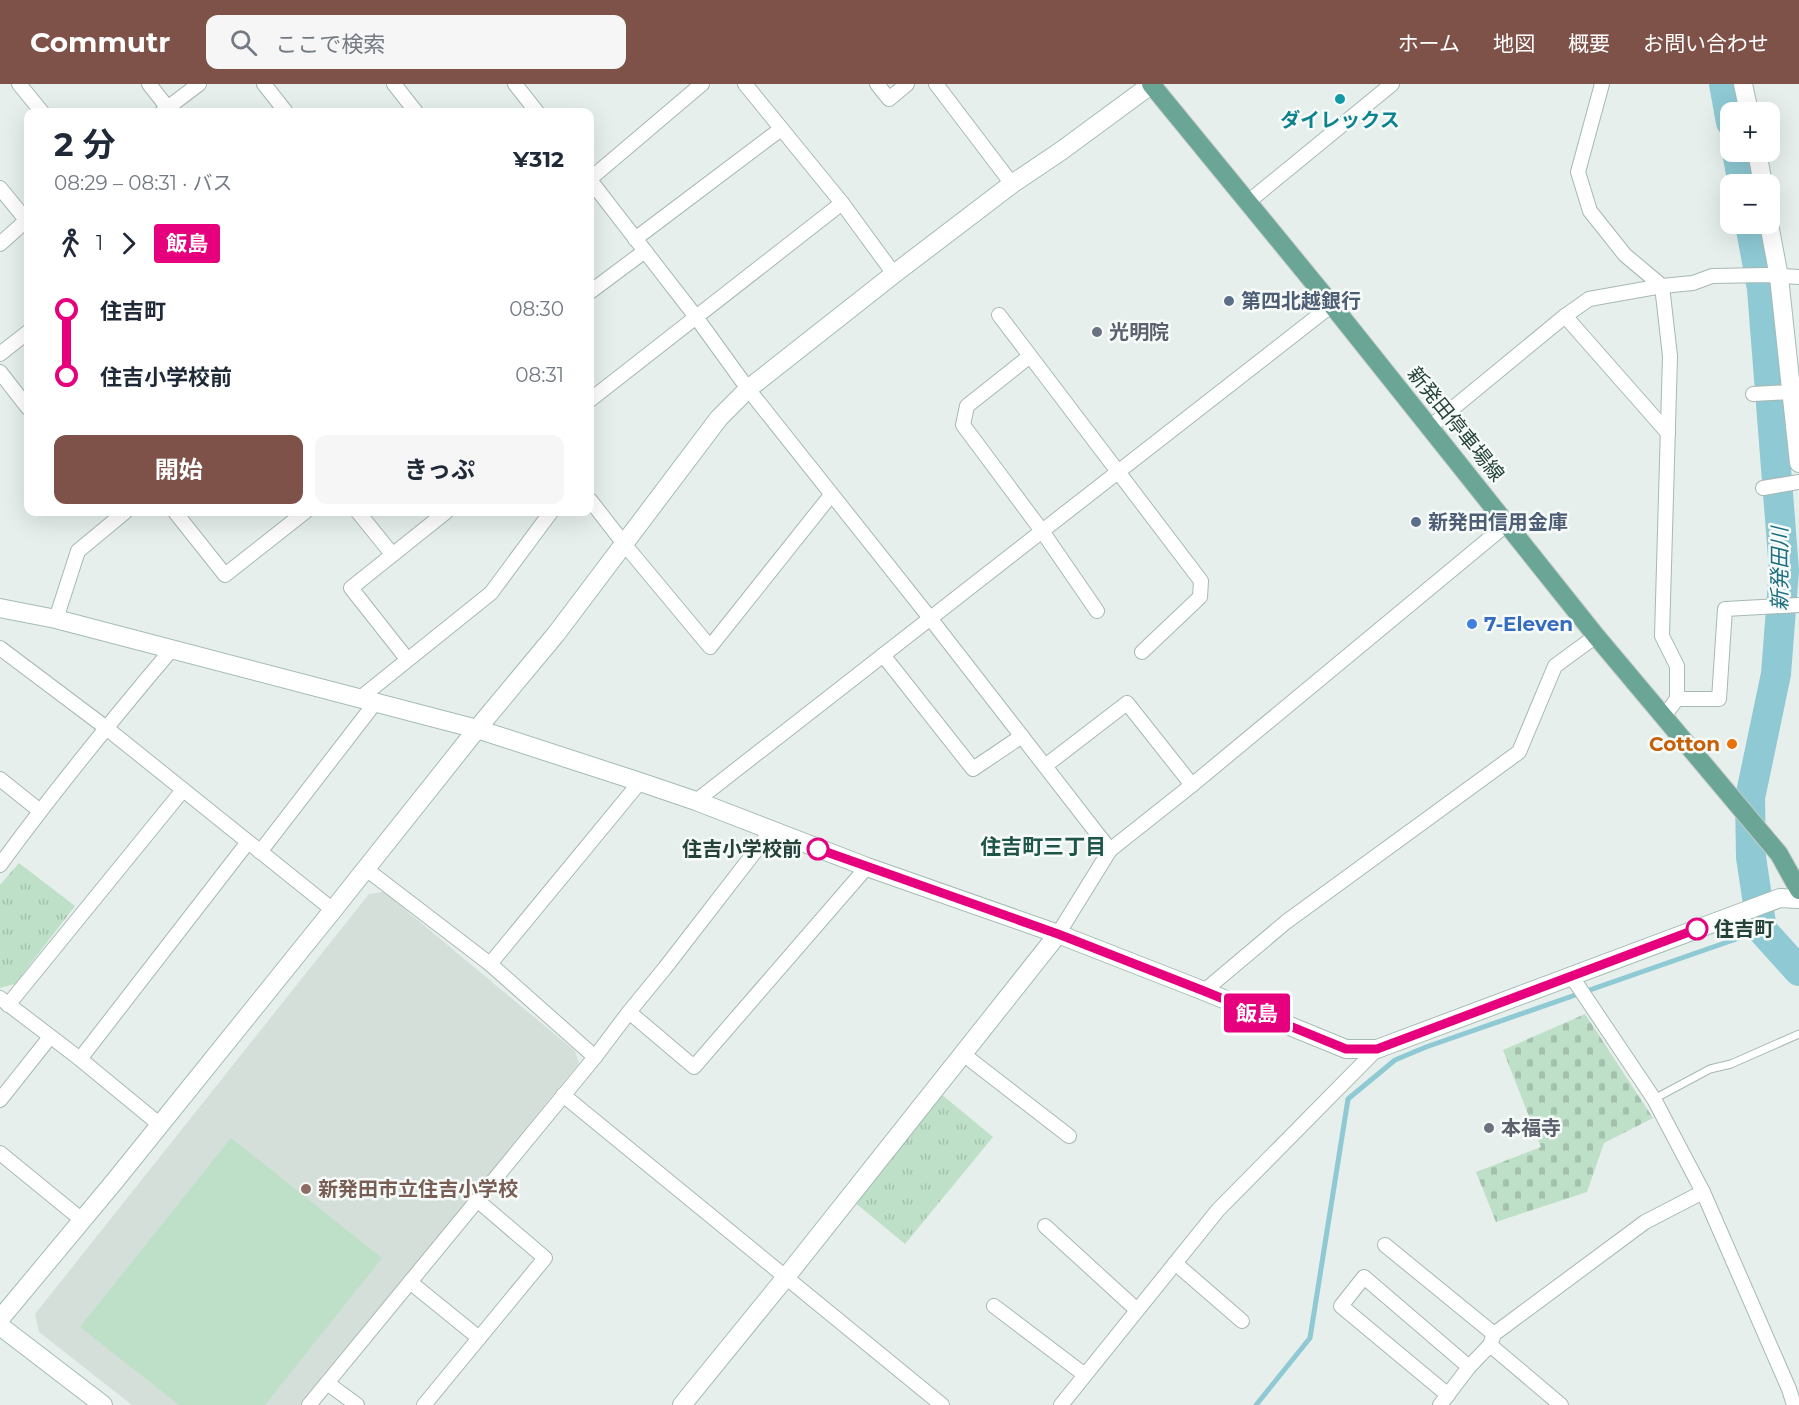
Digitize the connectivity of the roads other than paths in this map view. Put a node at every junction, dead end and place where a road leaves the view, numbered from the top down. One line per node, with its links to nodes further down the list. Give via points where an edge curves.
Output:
1 (19, 84): 17 (street)
2 (148, 84): 18 (street)
3 (199, 84): 19 (street)
4 (264, 84): 20 (street)
5 (394, 84): 21 (street)
6 (515, 84): 22 (street)
7 (702, 84): 24 (street)
8 (745, 84): 23 (street)
9 (877, 84): 10 (street, via 889,99)
10 (907, 84)
11 (936, 84): 26 (street)
12 (1151, 84): 26 (street); 28 (main road, 新発田停車場線)
13 (1392, 84): 28 (street)
14 (1602, 84): 39 (street, via 1578,172 1590,211 1625,255)
15 (1743, 84): 16 (street)
16 (1747, 102)
17 (39, 108)
18 (165, 108)
19 (171, 108)
20 (283, 108)
21 (413, 108)
22 (534, 108)
23 (781, 129): 29 (street); 33 (street)
24 (594, 176)
25 (594, 184): 33 (street)
26 (1012, 184): 36 (street)
27 (0, 188): 30 (street)
28 (1248, 202): 41 (main road, 新発田停車場線)
29 (842, 203): 36 (street); 44 (street)
30 (24, 215)
31 (24, 223): 34 (street)
32 (1770, 234): 37 (street)
33 (635, 239): 35 (street)
34 (0, 244)
35 (645, 251): 40 (street); 44 (street)
36 (894, 274): 49 (street)
37 (1772, 276): 38 (street); 39 (street, via 1712,276 1693,283); 50 (street)
38 (1799, 277)
39 (1662, 286): 43 (street, via 1589,299); 56 (street, via 1670,356)
40 (594, 289)
41 (1332, 305): 55 (main road, 新発田停車場線); 58 (street)
42 (999, 315): 47 (street)
43 (1565, 316): 55 (street); 56 (street)
44 (696, 317): 49 (street); 52 (street)
45 (24, 335): 46 (street)
46 (0, 354)
47 (1030, 356): 58 (street); 70 (street, via 967,406 963,425)
48 (0, 372): 53 (street)
49 (748, 388): 61 (street); 71 (street, via 719,418)
50 (1783, 392): 51 (street); 54 (street)
51 (1753, 394)
52 (594, 397)
53 (24, 403)
54 (1796, 409): 57 (street)
55 (1430, 427): 69 (main road, 新発田停車場線)
56 (1668, 434): 84 (street, via 1662,636 1677,666)
57 (1799, 463)
58 (1119, 471): 70 (street); 81 (street, via 1201,581 1200,597)
59 (1792, 484): 60 (street)
60 (1763, 488)
61 (831, 495): 71 (street, via 710,647); 76 (street)
62 (594, 505): 71 (street)
63 (115, 516): 77 (street, via 78,551)
64 (178, 516): 65 (street, via 225,575)
65 (300, 516)
66 (361, 516): 72 (street)
67 (441, 516): 72 (street)
68 (548, 516): 83 (street, via 490,593)
69 (1507, 524): 78 (main road, 新発田停車場線); 93 (street)
70 (1042, 531): 75 (street); 76 (street)
71 (625, 545): 88 (street)
72 (392, 554): 83 (street, via 351,588)
73 (1795, 605): 84 (street, via 1725,609 1719,699)
74 (0, 608): 77 (street)
75 (1097, 611)
76 (930, 618): 82 (street); 89 (street)
77 (56, 619): 80 (street)
78 (1596, 636): 86 (main road, 新発田停車場線); 110 (street, via 1555,666 1519,752 1286,922)
79 (0, 648): 87 (street)
80 (172, 650): 85 (street); 87 (street)
81 (1142, 652)
82 (883, 655): 89 (street, via 973,769); 95 (street)
83 (407, 659): 85 (street)
84 (1677, 699): 86 (street)
85 (367, 701): 88 (street); 100 (street)
86 (1664, 716): 104 (main road, 新発田停車場線, via 1779,854)
87 (105, 727): 94 (street); 96 (street)
88 (477, 729): 92 (street); 103 (street)
89 (1022, 736): 90 (street)
90 (1045, 766): 93 (street, via 1126,703); 99 (street)
91 (0, 779): 96 (street)
92 (640, 782): 95 (street); 108 (street)
93 (1192, 785): 99 (street)
94 (183, 790): 98 (street); 111 (street)
95 (696, 801): 97 (street)
96 (40, 811): 101 (street)
97 (771, 831): 102 (street); 112 (street)
98 (248, 842): 100 (street); 118 (street)
99 (1110, 850): 107 (street)
100 (260, 852): 106 (street)
101 (0, 865)
102 (867, 867): 107 (street); 112 (street, via 694,1067)
103 (366, 869): 106 (street); 108 (street)
104 (1799, 890)
105 (1799, 899): 109 (street, via 1780,898)
106 (333, 910): 122 (street)
107 (1058, 934): 110 (street); 116 (street)
108 (490, 964): 117 (street)
109 (1572, 977): 115 (street); 120 (street)
110 (1204, 991): 115 (street, via 1346,1049)
111 (4, 1002): 114 (street)
112 (629, 1012): 117 (street)
113 (1799, 1034): 120 (lane, via 1731,1064 1710,1069)
114 (50, 1037): 118 (street); 121 (street)
115 (1377, 1049): 130 (street, via 1218,1210)
116 (963, 1054): 123 (street); 131 (street)
117 (595, 1057): 119 (street)
118 (80, 1059): 122 (street)
119 (563, 1095): 126 (street); 131 (street)
120 (1654, 1099): 125 (street)
121 (0, 1100)
122 (159, 1124): 127 (street)
123 (1069, 1136)
124 (0, 1153): 127 (street)
125 (1702, 1191): 139 (street, via 1645,1222); 152 (street)
126 (477, 1200): 132 (street); 138 (street, via 545,1258)
127 (82, 1220): 135 (street)
128 (1045, 1226): 134 (street)
129 (1385, 1245): 139 (street)
130 (1175, 1263): 134 (street); 136 (street)
131 (786, 1277): 148 (street); 149 (street)
132 (410, 1282): 138 (street); 142 (street)
133 (994, 1306): 141 (street)
134 (1137, 1310): 141 (street)
135 (0, 1318)
136 (1242, 1321)
137 (0, 1326): 144 (street)
138 (479, 1338): 147 (street)
139 (1492, 1340): 140 (street); 151 (street)
140 (1469, 1367): 143 (street); 143 (street, via 1364,1276 1341,1306)
141 (1085, 1376): 150 (street)
142 (327, 1383): 145 (street); 146 (street)
143 (1444, 1400)
144 (103, 1405)
145 (309, 1405)
146 (357, 1405)
147 (424, 1405)
148 (682, 1405)
149 (942, 1405)
150 (1061, 1405)
151 (1561, 1405)
152 (1794, 1405)

